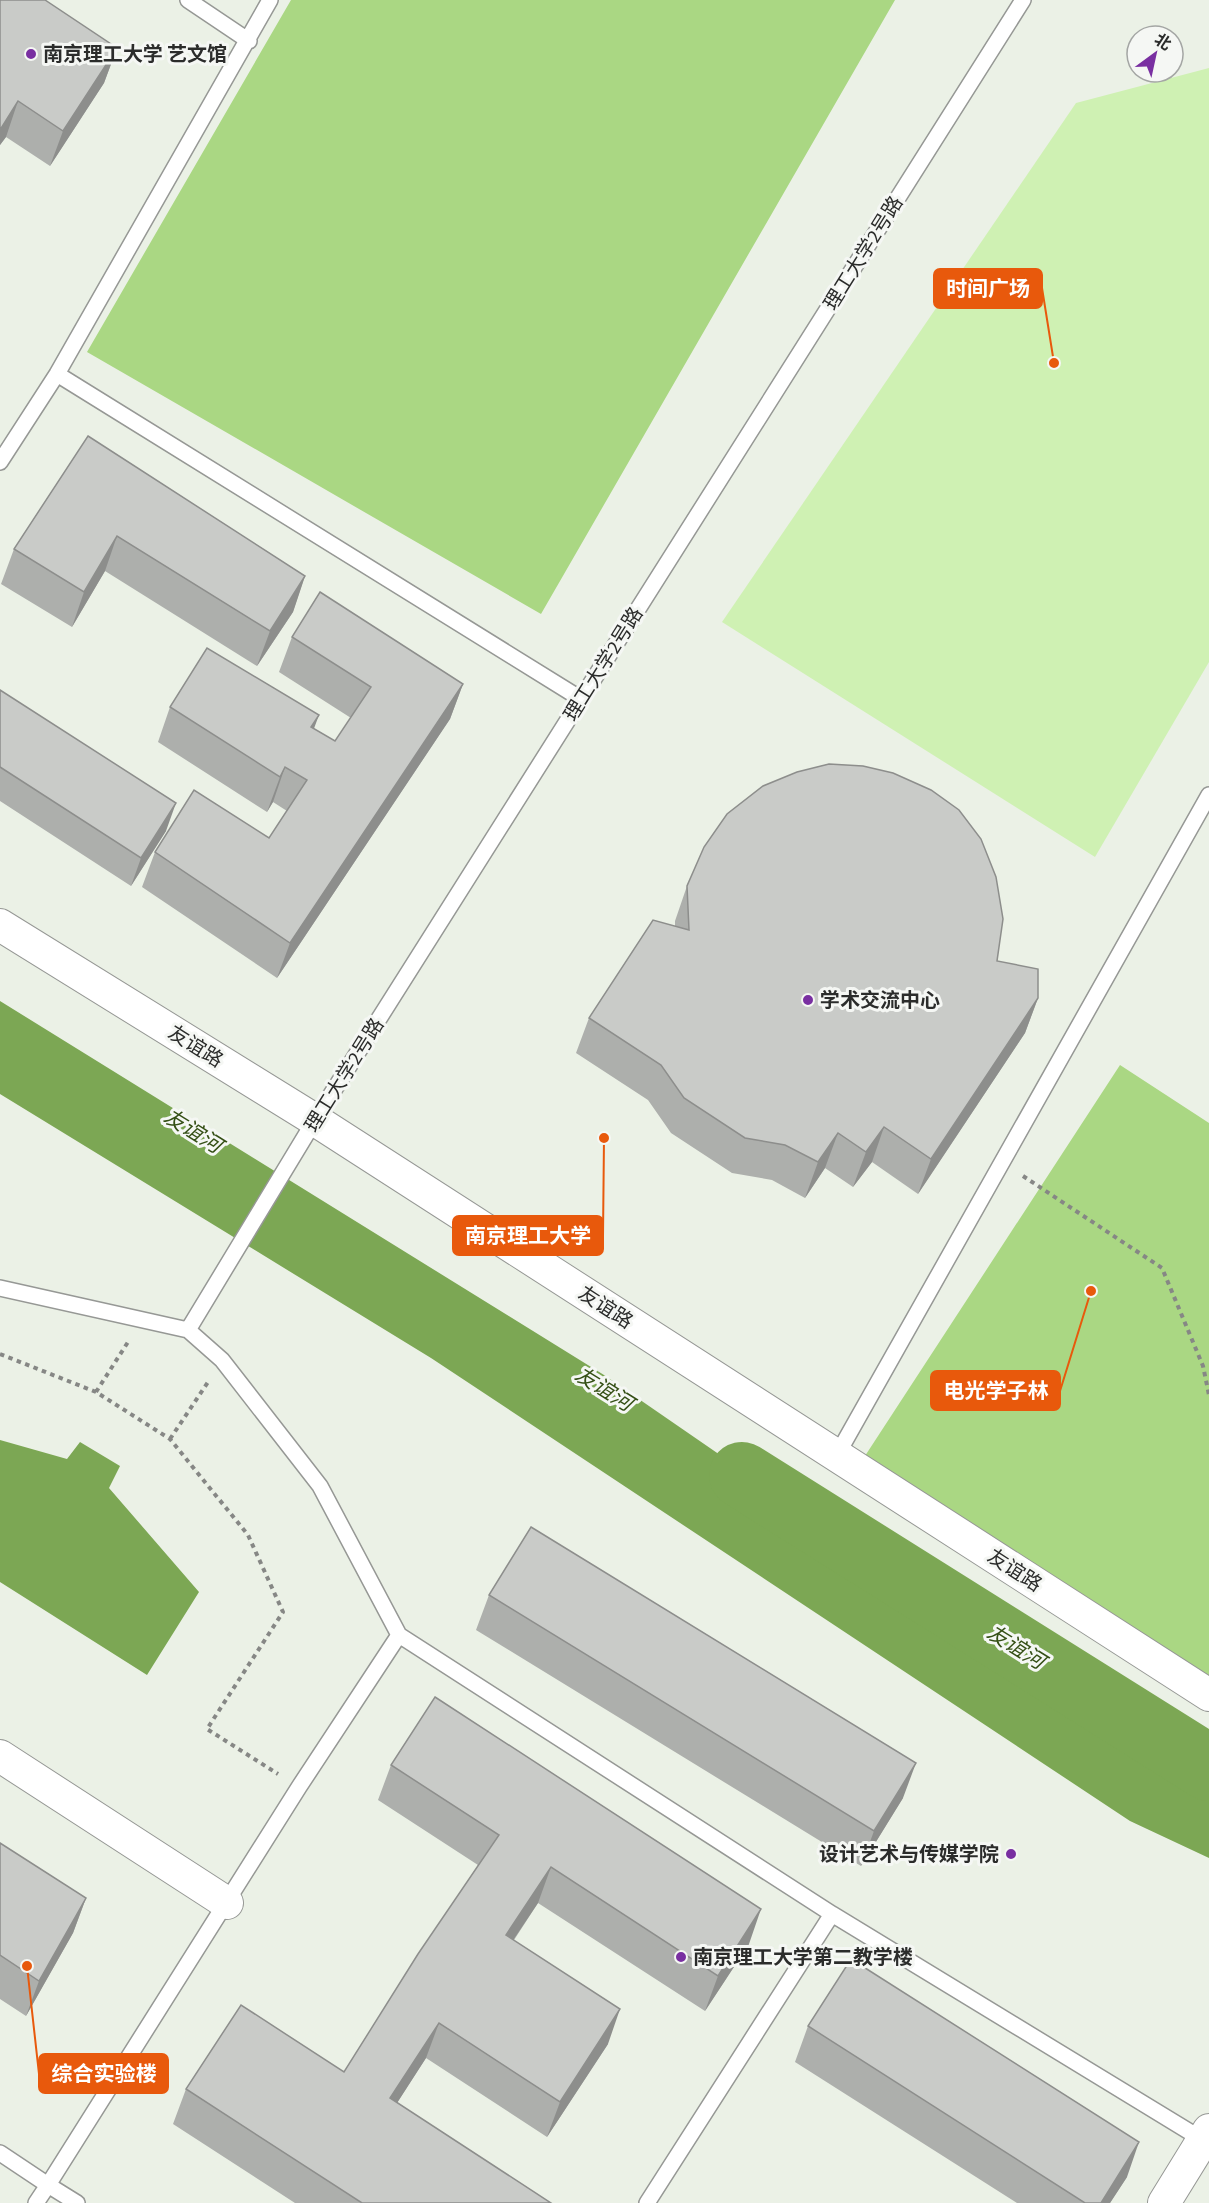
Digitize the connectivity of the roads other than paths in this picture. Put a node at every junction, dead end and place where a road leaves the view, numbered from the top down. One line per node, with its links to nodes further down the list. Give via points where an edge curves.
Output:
1 (188, 0): 4 (lane)
2 (270, 0): 4 (lane)
3 (1023, 0): 7 (lane, 理工大学2号路)
4 (249, 41): 5 (lane)
5 (57, 374): 6 (lane); 7 (lane)
6 (0, 462)
7 (581, 699): 10 (lane, 理工大学2号路)
8 (1209, 795): 13 (lane)
9 (0, 925): 10 (street, 友谊路)
10 (315, 1120): 12 (lane, 理工大学2号路); 13 (street, 友谊路)
11 (0, 1288): 12 (lane)
12 (188, 1330): 14 (lane, via 222,1360 320,1486)
13 (837, 1455): 15 (street, 友谊路)
14 (399, 1635): 17 (lane); 18 (lane)
15 (1209, 1695)
16 (0, 1756): 17 (street)
17 (227, 1903): 21 (lane)
18 (832, 1914): 19 (lane); 24 (lane)
19 (1206, 2135): 25 (street)
20 (0, 2153): 21 (lane)
21 (48, 2185): 22 (lane); 23 (lane)
22 (36, 2203)
23 (77, 2203)
24 (647, 2203)
25 (1164, 2203)

